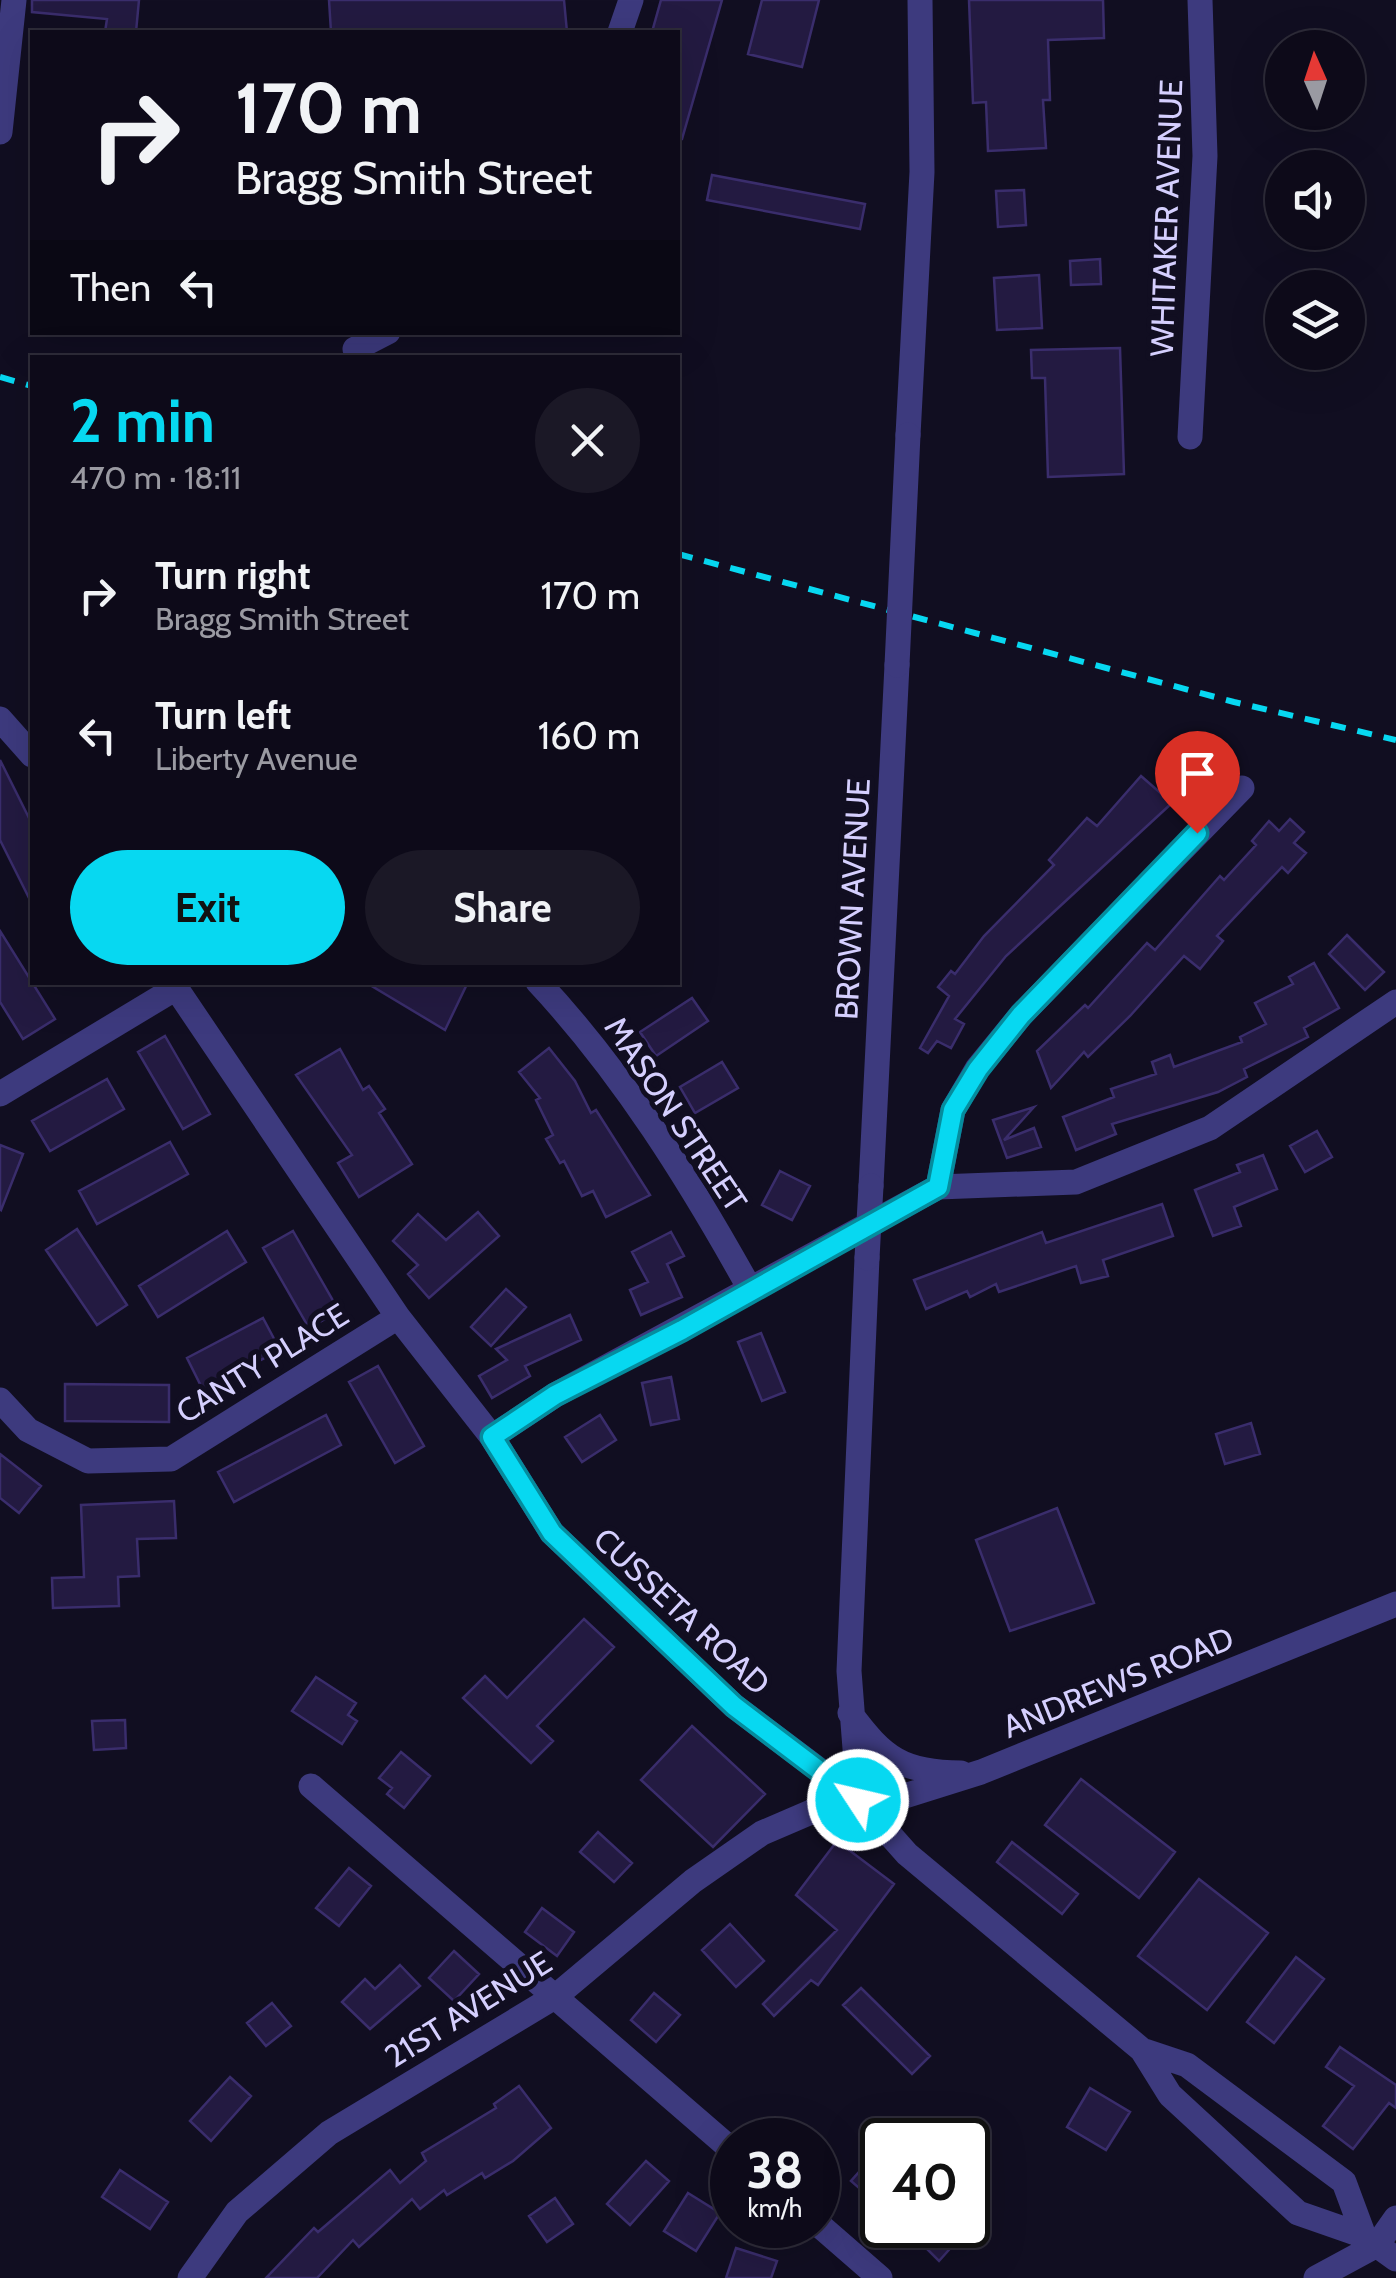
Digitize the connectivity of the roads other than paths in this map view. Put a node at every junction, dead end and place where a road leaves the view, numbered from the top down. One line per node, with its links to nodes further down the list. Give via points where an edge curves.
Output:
1 (14, 0): 6 (street)
2 (630, 0): 5 (street)
3 (920, 0): 24 (street, BROWN AVENUE, bridge, via 922,172)
4 (1200, 0): 9 (street, WHITAKER AVENUE, via 1205,156)
5 (621, 30)
6 (0, 132)
7 (382, 335): 8 (street)
8 (355, 348)
9 (1190, 437)
10 (0, 719): 11 (street)
11 (30, 754)
12 (1242, 788): 18 (street, via 1021,1015 978,1069 953,1110)
13 (173, 985): 17 (street)
14 (176, 985): 20 (street, CUSSETA ROAD)
15 (541, 985): 19 (street, MASON STREET, via 607,1062 715,1224)
16 (1396, 1002): 18 (street, via 1210,1128 1076,1182)
17 (0, 1094)
18 (938, 1187): 19 (street)
19 (750, 1289): 22 (street, via 555,1395)
20 (398, 1317): 21 (street, CANTY PLACE, via 171,1459 88,1460 28,1430); 22 (street, CUSSETA ROAD)
21 (0, 1400)
22 (492, 1437): 27 (street, CUSSETA ROAD, via 552,1533 734,1706)
23 (1396, 1604): 25 (street, ANDREWS ROAD)
24 (850, 1713): 25 (street, via 886,1757 926,1771); 27 (street, BROWN AVENUE)
25 (981, 1772): 27 (street, ANDREWS ROAD, via 895,1800)
26 (311, 1786): 28 (street)
27 (858, 1800): 28 (street, 21ST AVENUE, via 762,1833 693,1881); 29 (street, CUSSETA ROAD, via 908,1854)
28 (556, 1996): 30 (street); 34 (street, 21ST AVENUE, via 329,2133 237,2212)
29 (1142, 2050): 33 (street, CUSSETA ROAD, via 1170,2095 1298,2213); 33 (street, CUSSETA ROAD, via 1186,2066 1344,2182)
30 (710, 2131)
31 (1396, 2218): 33 (street)
32 (840, 2243): 35 (street)
33 (1379, 2247): 36 (street)
34 (190, 2278)
35 (880, 2278)
36 (1316, 2278)

